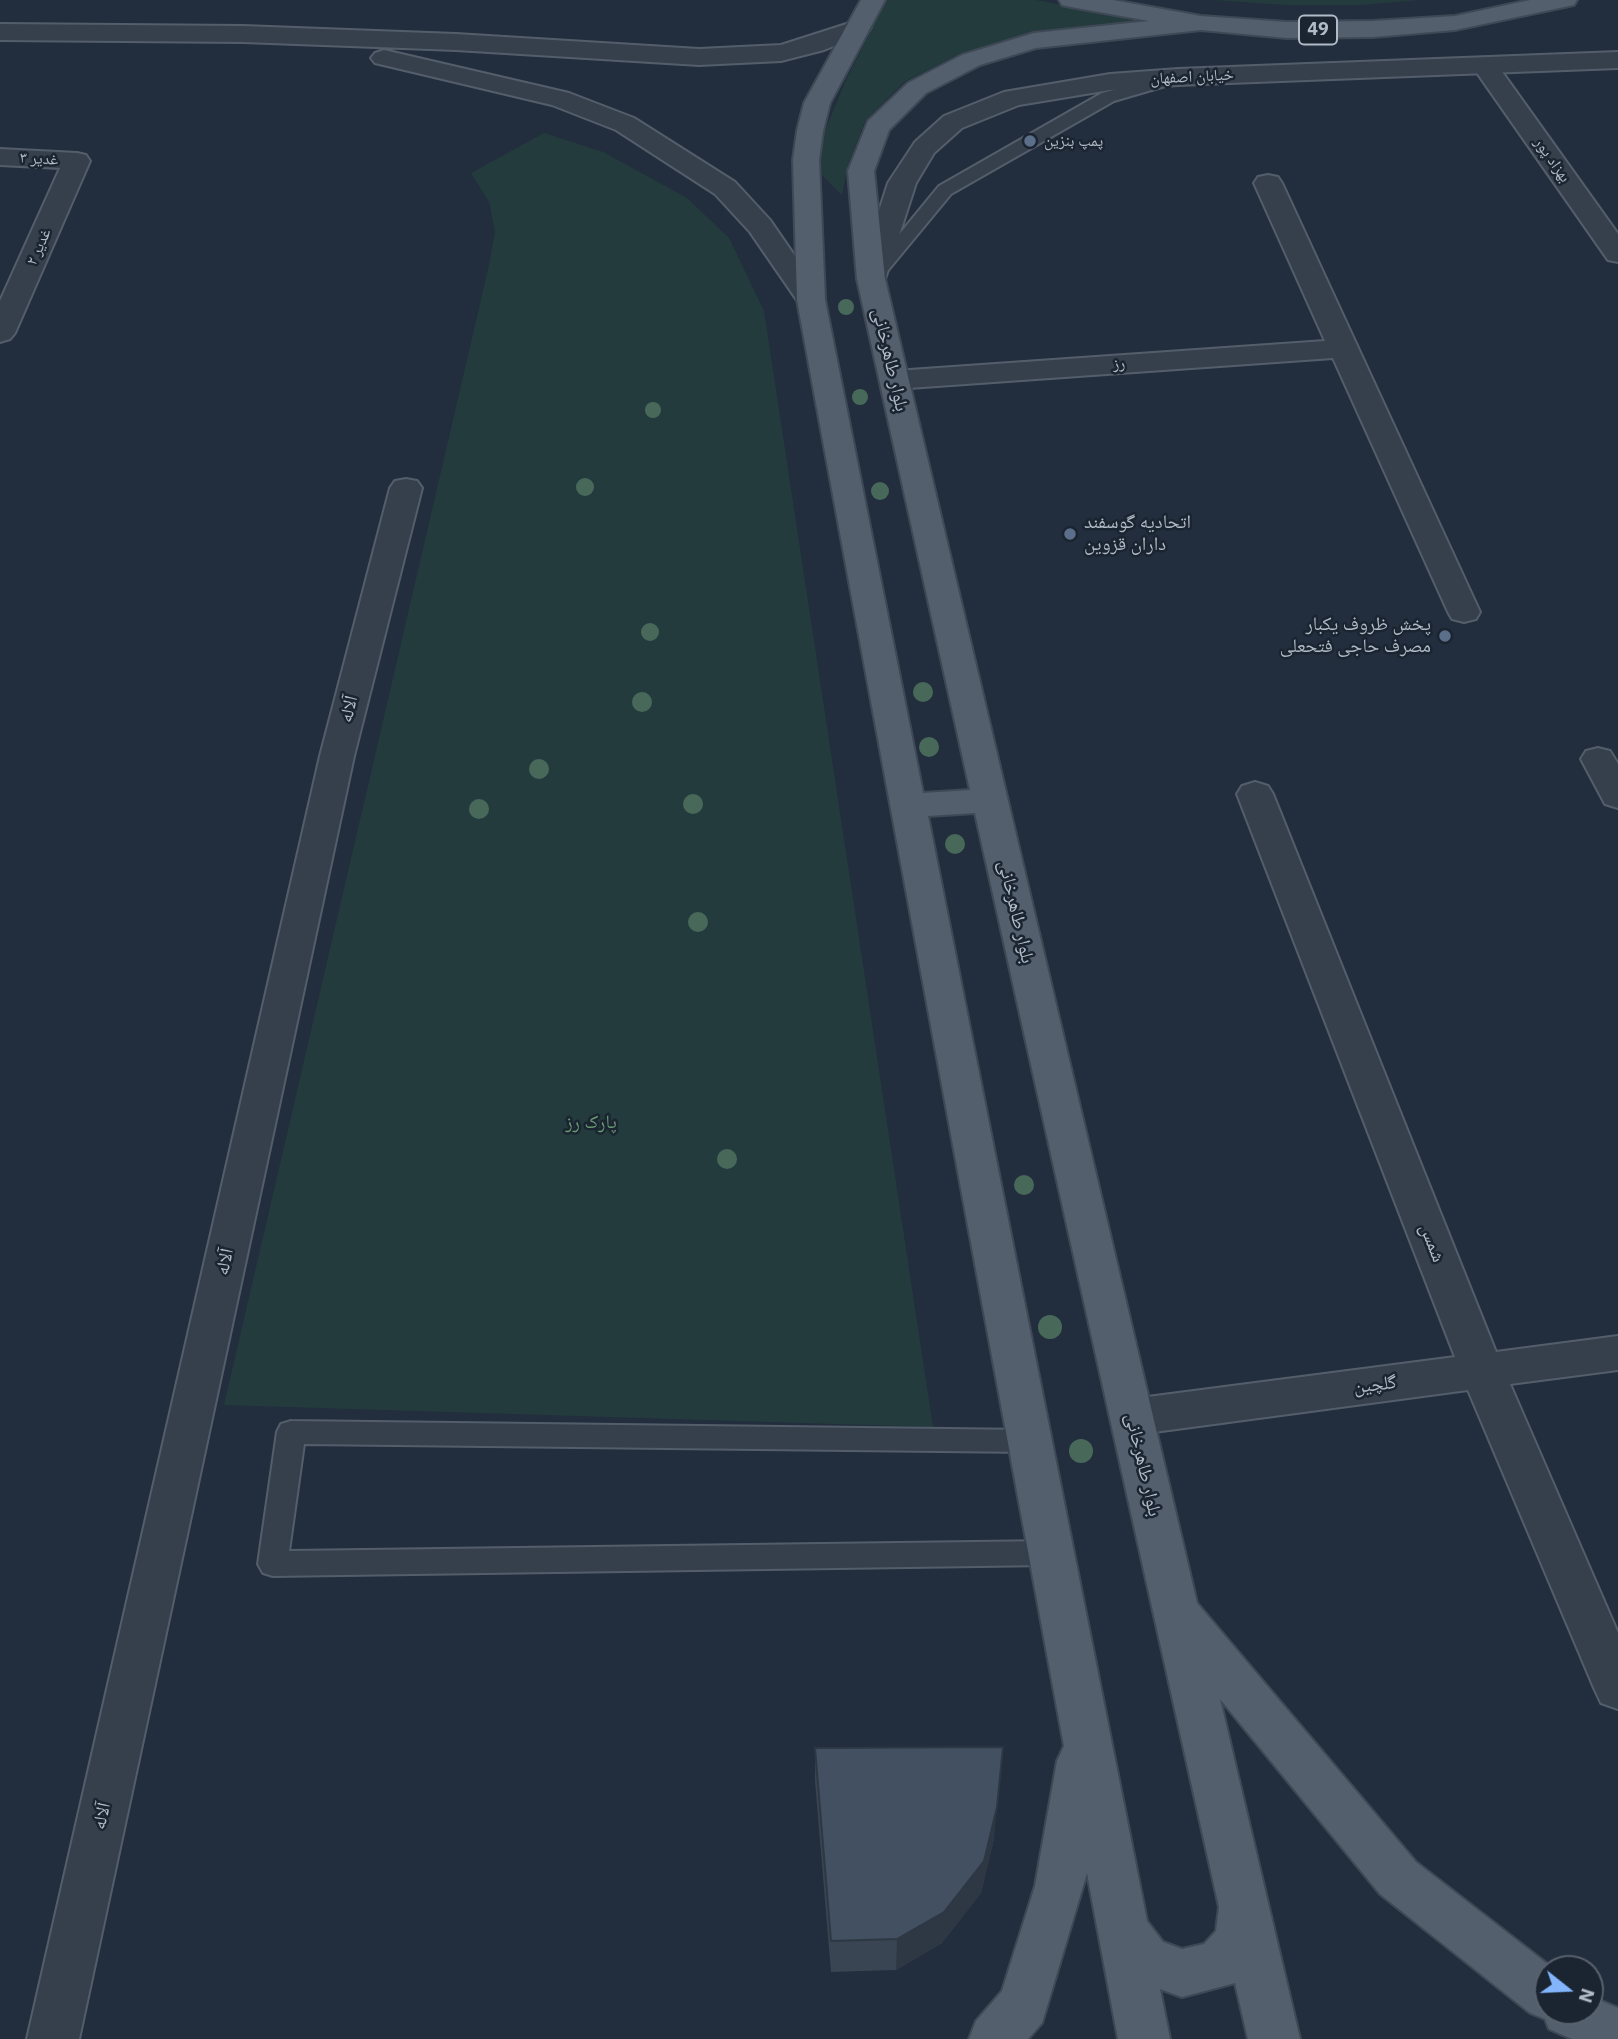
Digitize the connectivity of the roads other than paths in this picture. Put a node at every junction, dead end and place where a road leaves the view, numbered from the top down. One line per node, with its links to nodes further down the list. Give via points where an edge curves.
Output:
1 (1071, 0): 4 (main road, 49)
2 (1565, 0): 4 (main road, 49, via 1455,23 1373,29 1287,30)
3 (866, 14): 6 (street, via 815,45 781,53 699,57); 15 (main road, via 817,103 810,131 806,160)
4 (1201, 23): 14 (main road, بلوار طاهرخانی, via 1034,41 971,60 917,88 877,127 860,171)
5 (0, 32): 6 (street)
6 (243, 34): 15 (street, via 476,78 560,99 625,124 725,188 760,226)
7 (1618, 60): 8 (street, خیابان اصفهان)
8 (1486, 67): 9 (street, خیابان اصفهان); 13 (street, بهزاد پور)
9 (1178, 77): 14 (lane, via 1108,97 945,190); 14 (street, خیابان اصفهان, via 1013,97 953,122 923,148 902,183)
10 (0, 157): 11 (street, غدیر ۳)
11 (77, 161): 16 (street, غدیر ۲)
12 (1268, 183): 17 (street)
13 (1618, 254)
14 (871, 279): 18 (main road, بلوار طاهرخانی)
15 (811, 300): 25 (main road)
16 (0, 333)
17 (1344, 348): 18 (street, رز); 20 (street)
18 (895, 380): 24 (main road, بلوار طاهرخانی)
19 (406, 488): 39 (street, آلاله, via 334,770)
20 (1464, 612)
21 (1598, 759): 23 (street)
22 (1255, 794): 27 (street, شمس)
23 (1618, 796)
24 (990, 800): 25 (main road); 28 (main road, بلوار طاهرخانی)
25 (908, 806): 29 (main road)
26 (1618, 1353): 27 (street, گلچین)
27 (1482, 1371): 28 (street, گلچین); 32 (street, شمس)
28 (1132, 1417): 31 (main road, بلوار طاهرخانی)
29 (1029, 1441): 30 (main road); 30 (lane, via 291,1432 273,1564)
30 (1050, 1553): 33 (main road)
31 (1176, 1612): 34 (main road, بلوار طاهرخانی); 36 (main road, via 1398,1878)
32 (1618, 1688)
33 (1085, 1734): 35 (main road); 40 (main road, via 1060,1886 1024,2005)
34 (1243, 1905): 35 (main road, via 1241,1940 1217,1966 1194,1971 1182,1973 1146,1959); 42 (main road, بلوار طاهرخانی)
35 (1122, 1930): 41 (main road)
36 (1534, 1985)
37 (1598, 2025): 38 (main road)
38 (1618, 2034)
39 (53, 2039)
40 (995, 2039)
41 (1143, 2039)
42 (1274, 2039)

